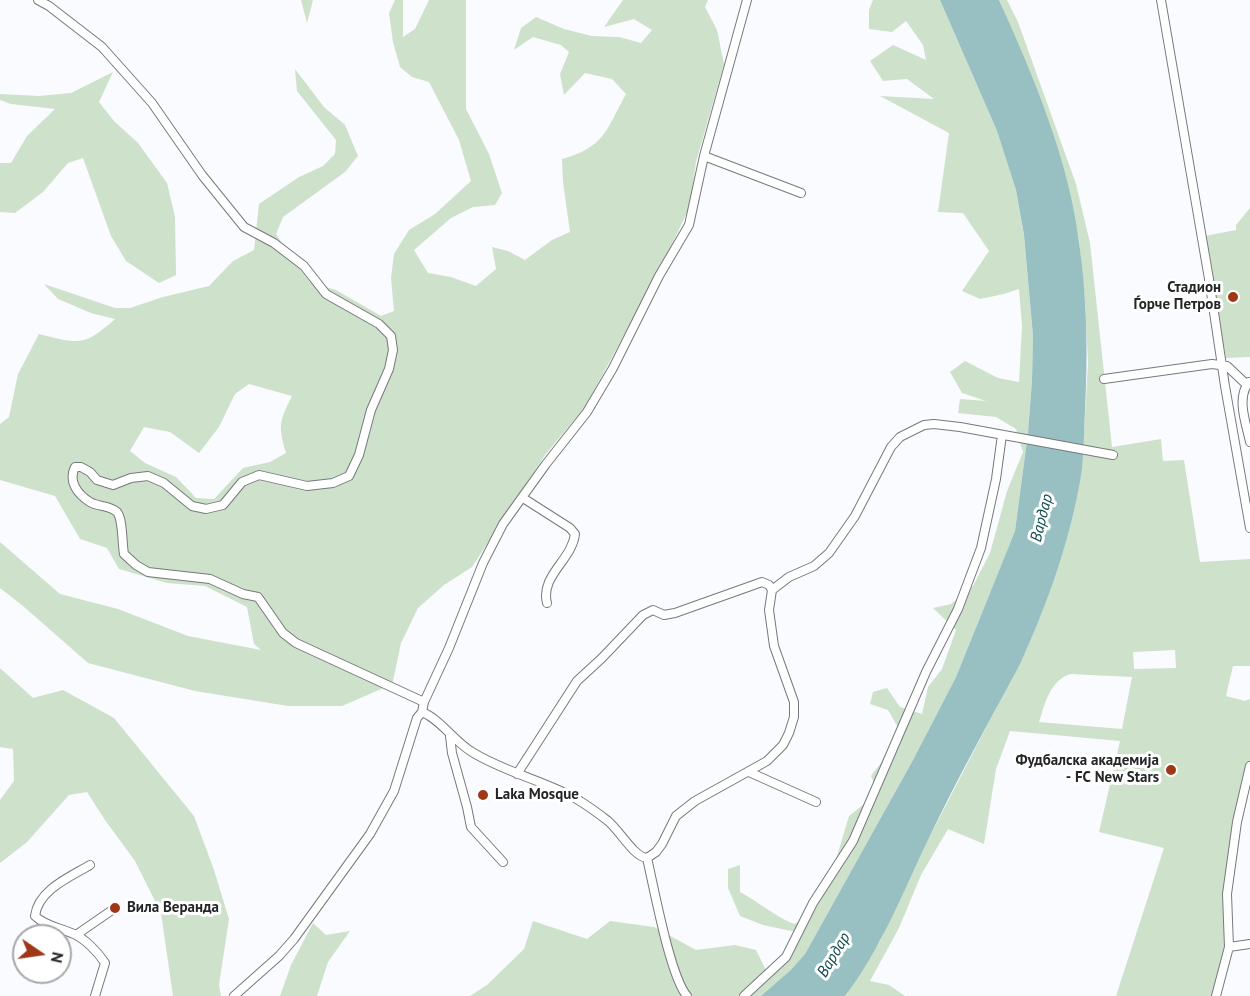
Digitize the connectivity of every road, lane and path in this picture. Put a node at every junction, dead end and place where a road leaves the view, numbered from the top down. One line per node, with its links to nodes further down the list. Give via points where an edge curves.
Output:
1 (38, 0): 16 (street, via 102,47 152,103 201,175 244,227 304,266 326,294 379,324 391,336 393,350 359,455 349,476 333,483 307,486 259,475 242,482 223,505 206,509 192,506 164,483 148,476 113,485 75,467 73,485 91,503 118,513 124,554 136,565 148,572 210,579 258,597 283,633 296,643)
2 (747, 0): 4 (street)
3 (1161, 0): 6 (street)
4 (704, 156): 5 (street); 12 (street, via 689,225 613,368 587,412)
5 (801, 193)
6 (1222, 364): 7 (street); 8 (street); 13 (street)
7 (1104, 380)
8 (1248, 382): 10 (street, via 1243,405)
9 (1006, 436): 11 (street); 14 (street, via 934,424 900,437 829,553 813,567 789,577); 33 (street, via 977,558 958,609 926,672 853,841 813,903 786,957)
10 (1250, 442)
11 (1113, 455)
12 (522, 498): 15 (street, via 575,534 547,585); 16 (street, via 483,563)
13 (1250, 528)
14 (772, 590): 20 (street, via 769,610 774,646 795,710 783,745); 21 (street, via 762,582 675,613 664,615 653,610 643,615 577,681)
15 (547, 603)
16 (424, 702): 17 (street)
17 (422, 712): 18 (street); 31 (street, via 412,730 394,790 370,834 294,939)
18 (450, 736): 21 (street, via 471,752); 24 (street, via 471,827)
19 (1250, 766): 29 (street, via 1238,815 1227,894)
20 (749, 772): 22 (street); 23 (street, via 695,801 676,816 662,844)
21 (517, 774): 23 (street, via 564,792 594,810 635,853)
22 (816, 801)
23 (647, 858): 32 (street, via 675,968)
24 (502, 862)
25 (90, 865): 27 (street, via 52,887 35,916)
26 (115, 908): 27 (street)
27 (76, 935): 30 (street, via 105,963)
28 (1250, 944): 29 (street)
29 (1229, 947): 34 (street)
30 (95, 996)
31 (234, 996)
32 (687, 996)
33 (744, 996)
34 (1216, 996)

